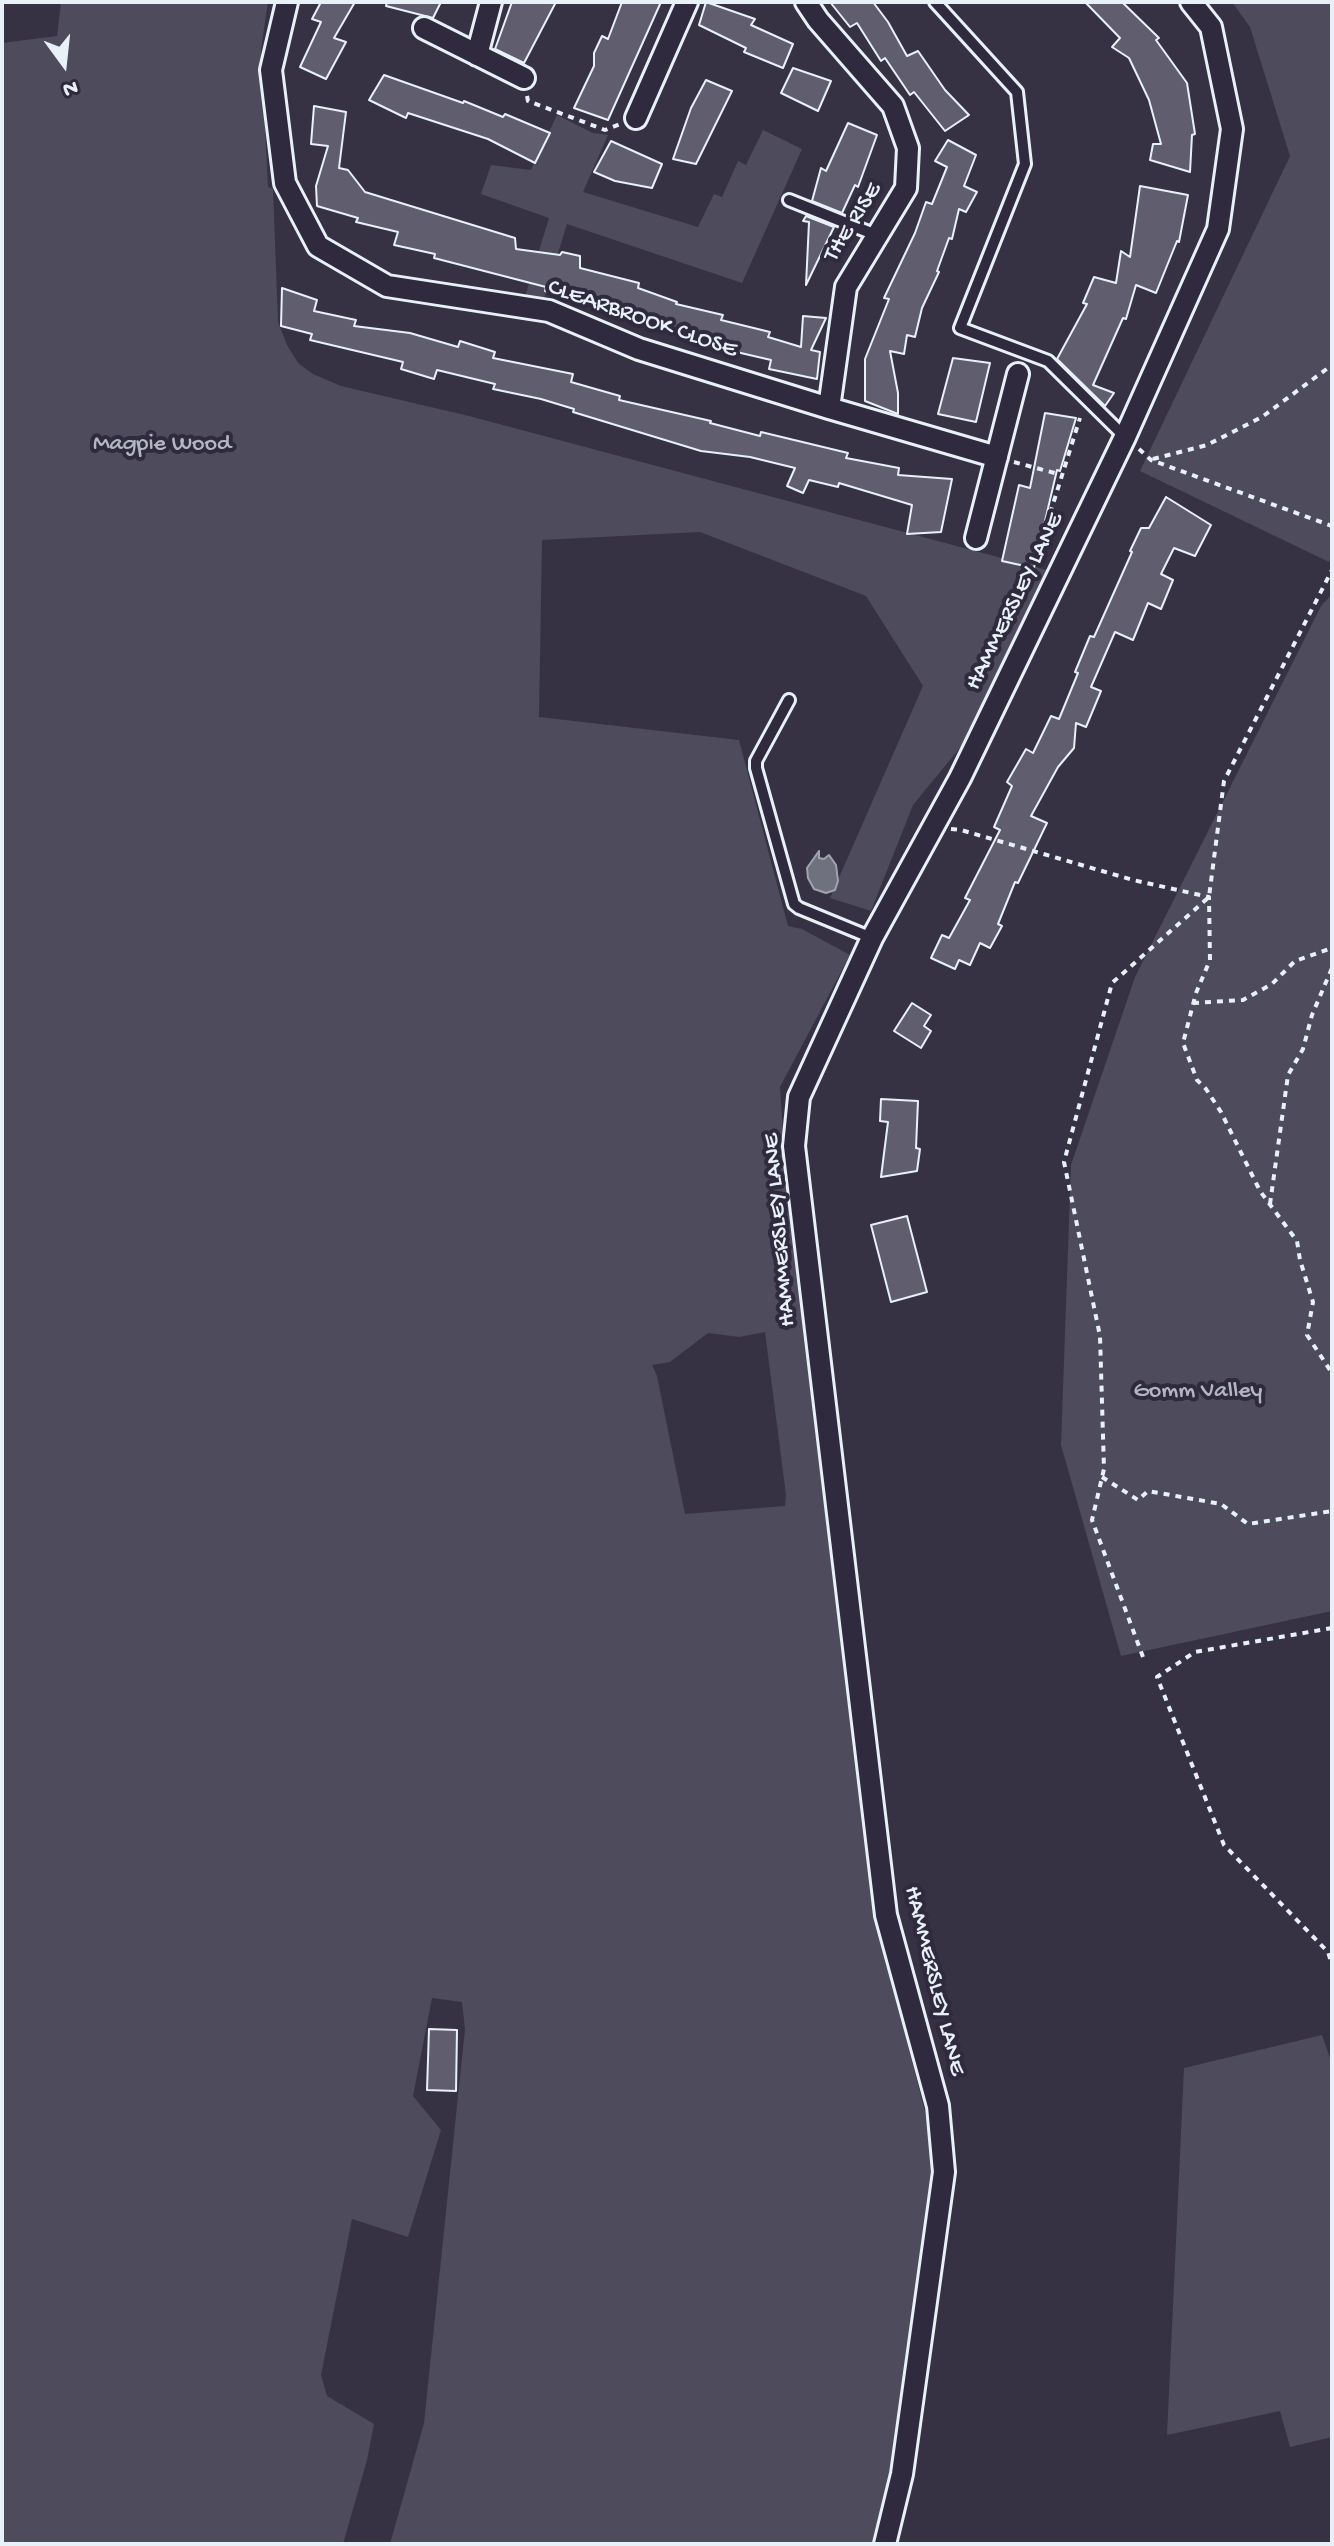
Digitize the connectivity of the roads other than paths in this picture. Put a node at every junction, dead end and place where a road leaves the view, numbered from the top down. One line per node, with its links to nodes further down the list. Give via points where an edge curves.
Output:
1 (287, 2): 14 (street, CLEARBROOK CLOSE, via 271,70 285,183 318,246 387,286 549,311 639,349)
2 (491, 2): 8 (street)
3 (687, 2): 10 (street)
4 (806, 2): 12 (street, THE RISE, via 893,106 908,148 906,188)
5 (935, 2): 15 (lane, via 1017,92 1025,164 960,328 1048,361)
6 (1191, 2): 15 (street, HAMMERSLEY LANE, via 1211,27 1232,129 1218,229)
7 (424, 28): 8 (street)
8 (477, 55): 9 (street)
9 (524, 78)
10 (636, 118)
11 (789, 200): 12 (lane)
12 (876, 235): 14 (street, THE RISE, via 846,287)
13 (1018, 374): 16 (street)
14 (829, 408): 16 (street, CLEARBROOK CLOSE)
15 (1125, 437): 19 (street, HAMMERSLEY LANE, via 960,778)
16 (997, 457): 17 (street)
17 (976, 538)
18 (789, 700): 19 (lane, via 756,768 794,904)
19 (872, 938): 20 (street, HAMMERSLEY LANE, via 799,1097 794,1146 886,1915 938,2106 944,2172 902,2474)
20 (885, 2544)

